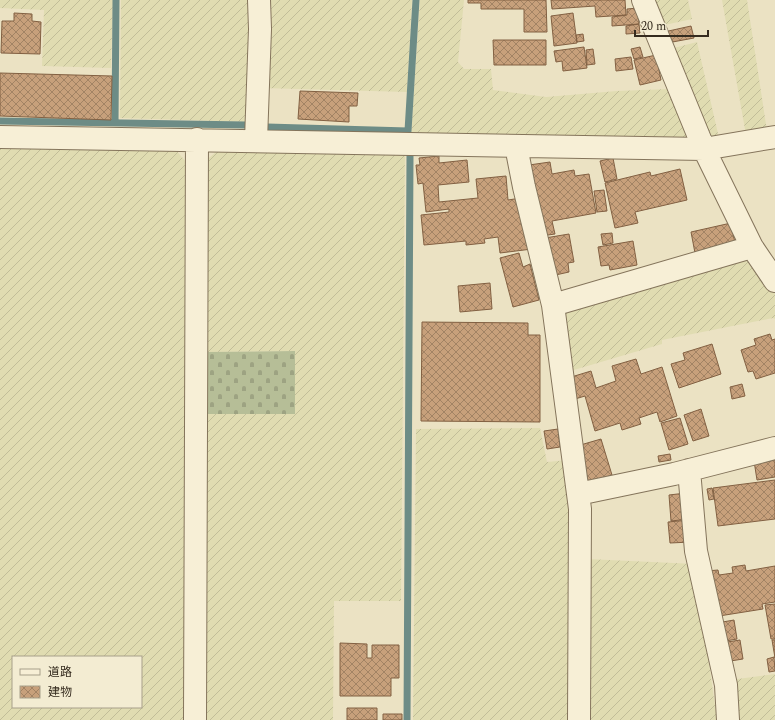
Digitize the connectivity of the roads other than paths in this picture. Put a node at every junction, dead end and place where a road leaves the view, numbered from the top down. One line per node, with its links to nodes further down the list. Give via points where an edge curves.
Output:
1 (259, 0): 6 (street)
2 (643, 0): 8 (street)
3 (0, 136): 5 (street)
4 (775, 138): 8 (street)
5 (197, 139): 6 (street); 15 (street)
6 (256, 140): 7 (street)
7 (516, 146): 8 (street); 11 (street)
8 (704, 149): 9 (street)
9 (752, 247): 10 (street); 11 (street)
10 (775, 280)
11 (553, 305): 14 (street)
12 (775, 448): 13 (street)
13 (689, 470): 14 (street); 17 (street, via 696,551 726,685)
14 (578, 494): 16 (street)
15 (195, 720)
16 (579, 720)
17 (728, 720)

